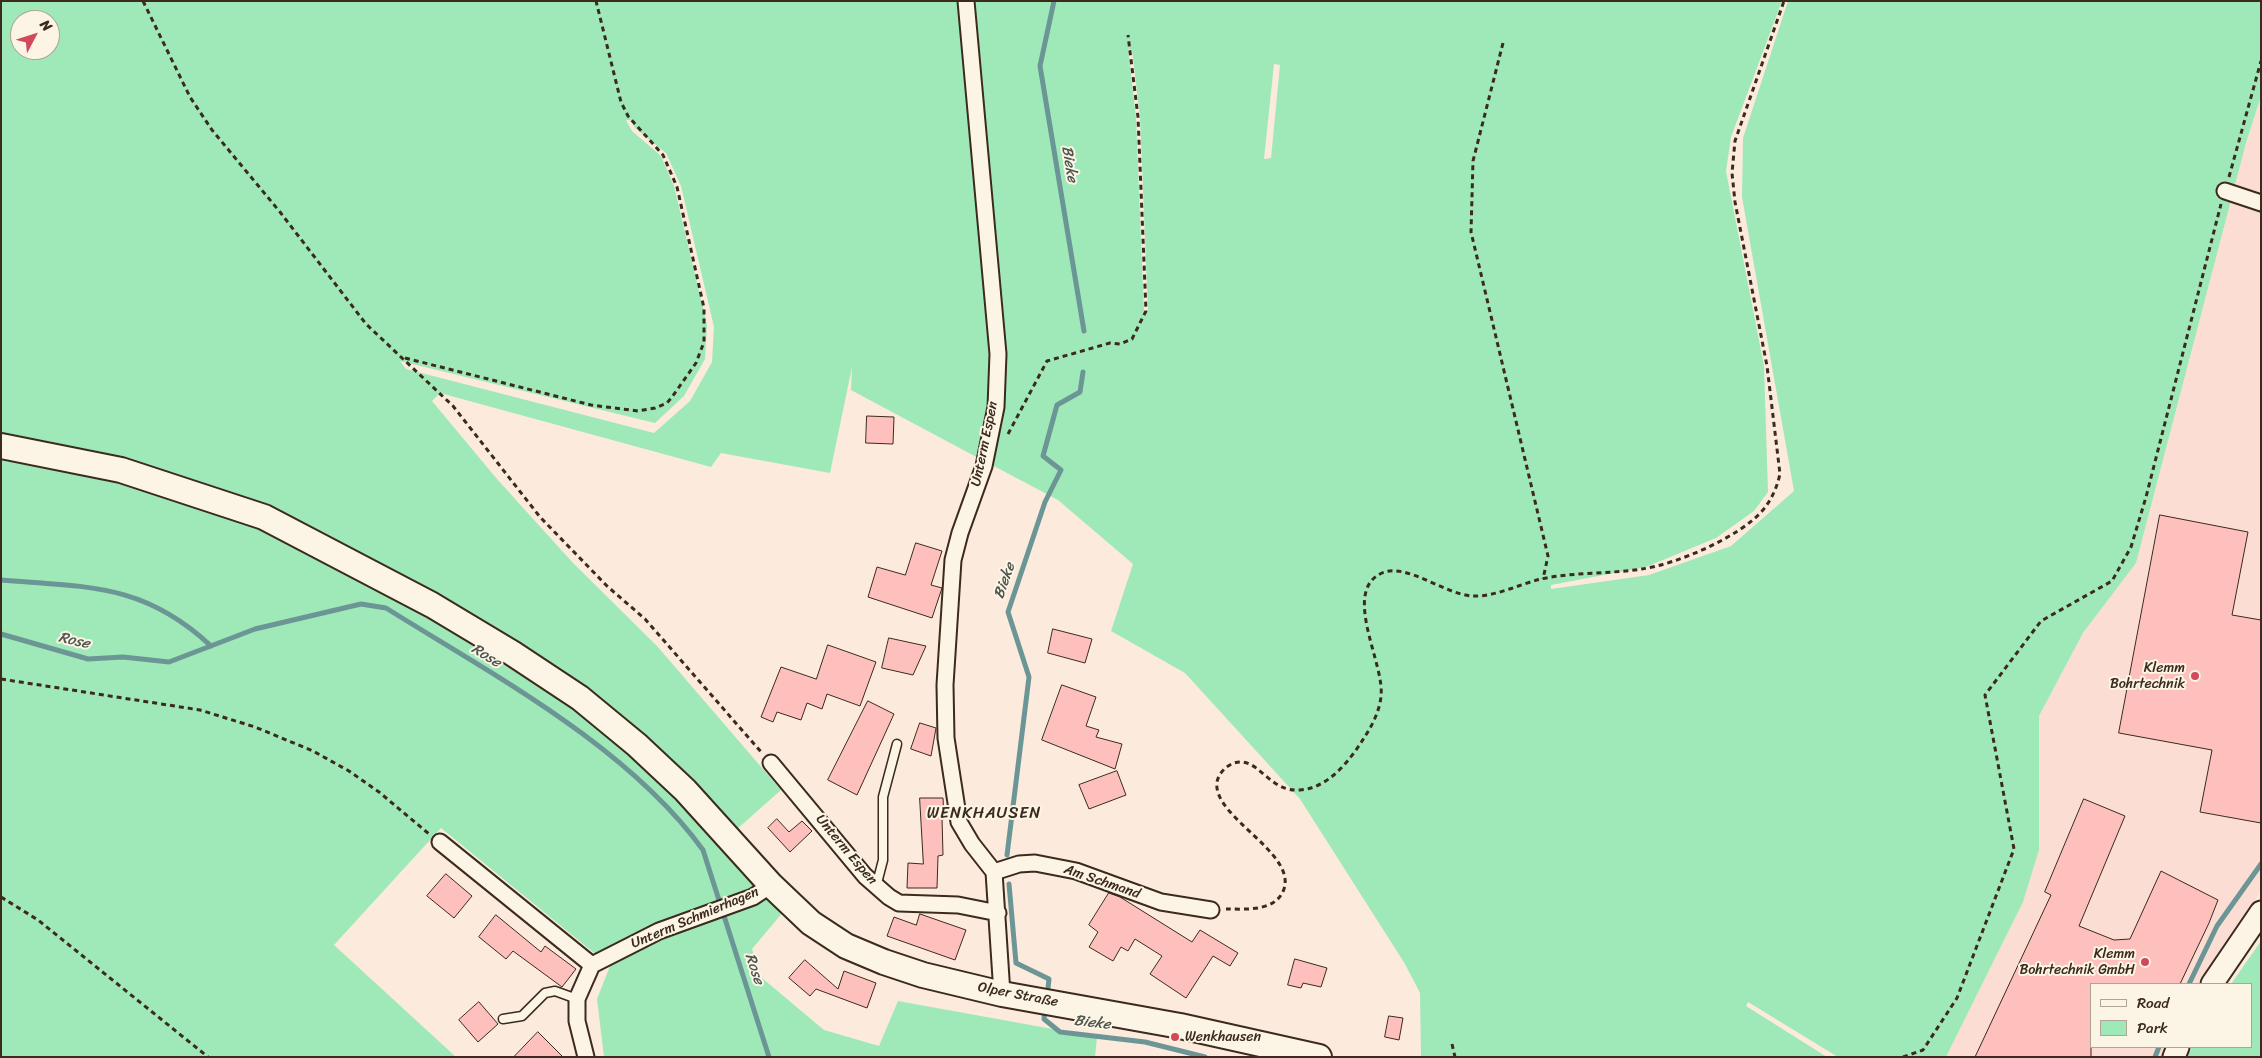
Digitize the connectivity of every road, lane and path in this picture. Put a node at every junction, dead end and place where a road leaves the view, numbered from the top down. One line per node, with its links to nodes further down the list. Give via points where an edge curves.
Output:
1 (143, 1): 10 (path, via 190,97 212,130 366,324)
2 (596, 1): 10 (path, via 621,102 628,116 664,155 677,187 704,308 704,342 696,363 667,403 638,411 591,405)
3 (966, 1): 18 (street, Unterm Espen, via 998,354 996,407 984,466 953,560 945,686 946,738 959,822)
4 (1784, 1): 13 (path, via 1735,142 1732,173 1767,366 1780,474 1776,490 1763,510 1745,526 1677,559 1644,569)
5 (1128, 35): 11 (path, via 1138,118 1146,311 1132,339 1047,361)
6 (1503, 43): 13 (path, via 1472,161 1471,232 1548,556)
7 (2261, 61): 8 (path)
8 (2224, 191): 9 (street); 35 (path, via 2131,548 2112,581 2041,621 1985,695 2014,849 1957,998 1923,1050)
9 (2261, 203)
10 (404, 358): 16 (path, via 453,406 540,517 606,586 645,619)
11 (1005, 440)
12 (1, 446): 19 (main road, Olper Straße, via 122,470 264,517 432,605 565,688 637,745 685,790)
13 (1543, 578): 22 (path, via 1474,596 1441,588 1410,574 1390,570 1379,574 1365,592 1364,604 1381,695 1367,733 1350,760 1315,786 1285,789 1252,765 1242,762 1229,765 1221,773 1217,782 1224,804 1270,851 1282,869 1285,887 1279,898 1270,904 1256,908)
14 (1, 679): 17 (path, via 200,710 255,727 313,751 349,771)
15 (897, 744): 20 (lane, via 883,797 884,860)
16 (771, 763): 20 (street, Unterm Espen)
17 (440, 842): 25 (street)
18 (994, 872): 22 (street, Am Schmand, via 1019,864 1041,864 1076,871 1160,902); 24 (street)
19 (771, 884): 25 (street, Unterm Schmierhagen, via 753,897 684,921); 27 (main road, Olper Straße, via 811,923 846,946 915,972)
20 (876, 887): 24 (street, Unterm Espen, via 899,903 958,906)
21 (1, 897): 31 (path, via 38,920)
22 (1211, 910)
23 (2261, 912): 26 (street)
24 (998, 913): 27 (street)
25 (592, 965): 28 (street)
26 (2213, 983)
27 (1002, 994): 33 (main road, Olper Straße)
28 (577, 999): 29 (lane, via 555,990 545,993 522,1016); 32 (street, via 577,1021)
29 (504, 1019)
30 (1452, 1044): 34 (path)
31 (208, 1057)
32 (586, 1057)
33 (1319, 1057)
34 (1455, 1057)
35 (1903, 1057)

